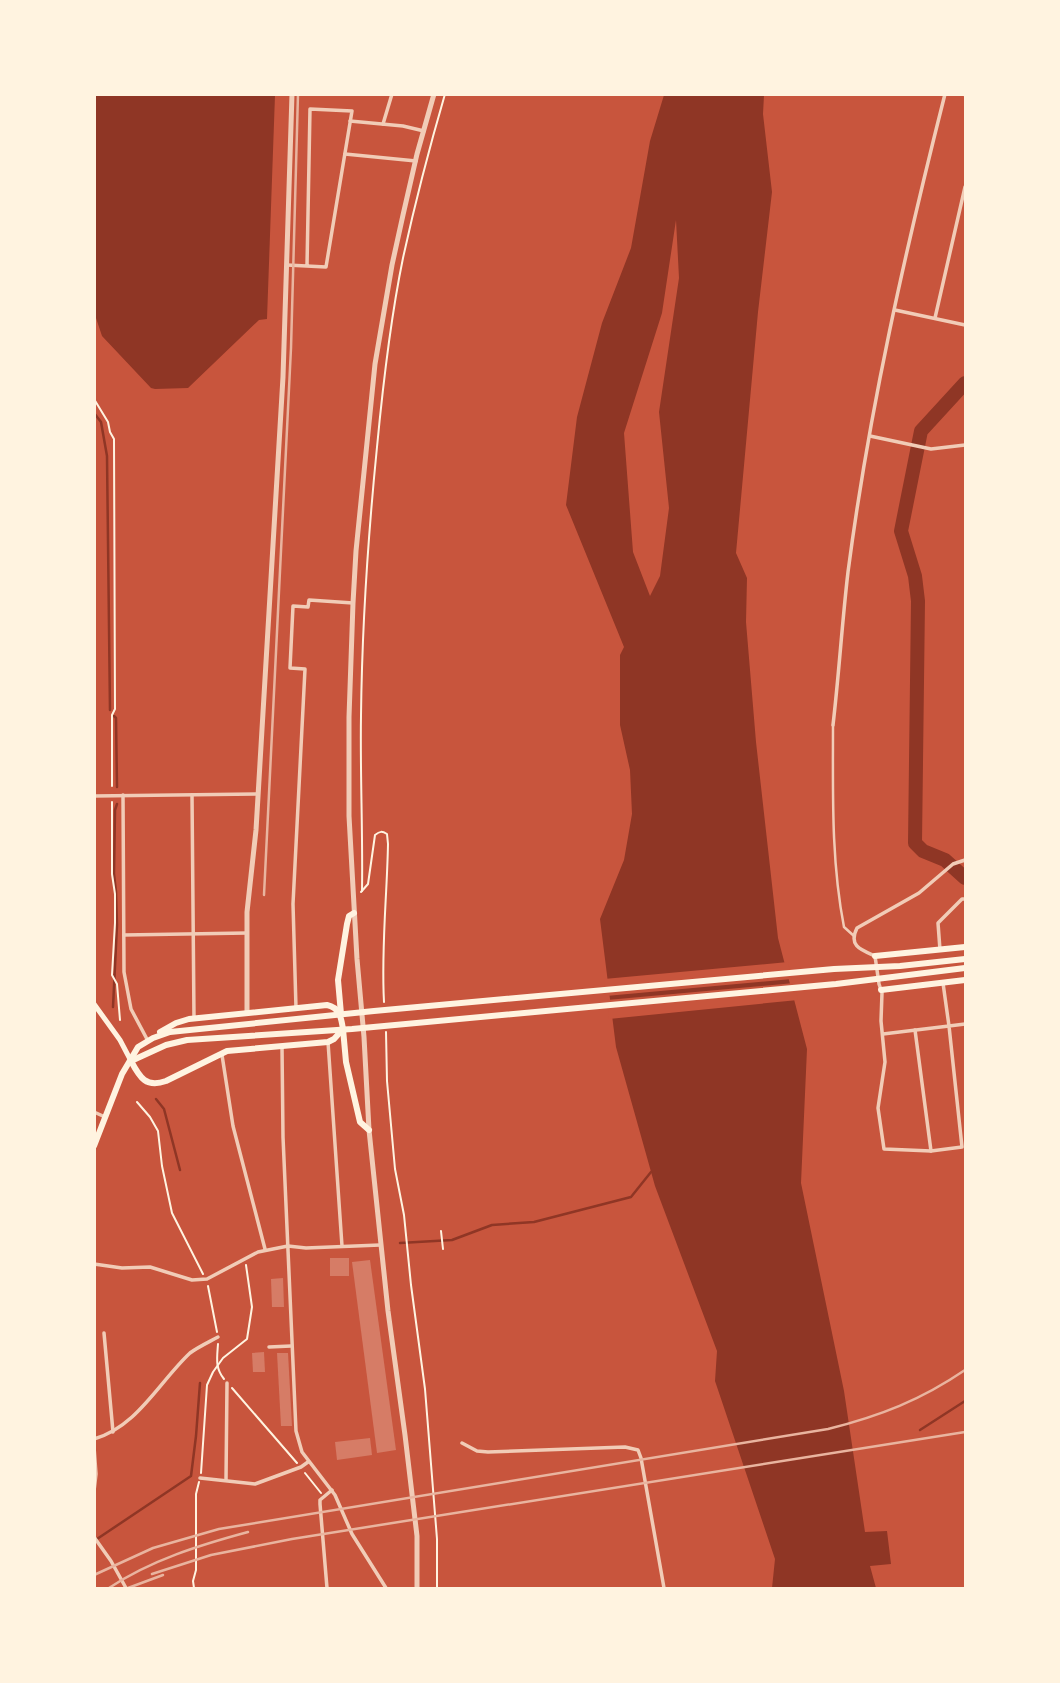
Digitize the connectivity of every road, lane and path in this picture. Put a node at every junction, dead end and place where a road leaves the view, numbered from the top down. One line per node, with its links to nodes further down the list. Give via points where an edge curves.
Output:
1 (292, 94): 12 (street)
2 (392, 94): 7 (street)
3 (434, 94): 8 (street)
4 (445, 94): 29 (path, via 403,258 380,419 363,636)
5 (945, 94): 14 (street)
6 (351, 121): 7 (street); 9 (street); 13 (street, via 352,111 310,109)
7 (383, 124): 8 (street)
8 (424, 131): 10 (street)
9 (345, 154): 10 (street); 13 (street, via 326,267)
10 (416, 161): 20 (street, via 375,364)
11 (965, 187): 15 (street)
12 (287, 265): 13 (street); 23 (street)
13 (307, 266)
14 (895, 310): 15 (street); 18 (street)
15 (935, 318): 16 (street)
16 (965, 325)
17 (94, 399): 22 (path, via 114,439)
18 (870, 436): 19 (street, via 931,449); 21 (street, via 848,574)
19 (965, 445)
20 (353, 603): 30 (street, via 349,816); 49 (street, via 309,600 308,607 293,606 290,668 305,669 293,904)
21 (833, 725): 36 (street, via 837,875 844,927)
22 (112, 786)
23 (257, 794): 25 (street); 33 (street)
24 (123, 795): 25 (street); 26 (street); 35 (street)
25 (192, 795): 34 (street)
26 (94, 796)
27 (112, 802): 54 (path, via 113,977)
28 (965, 860): 36 (street, via 857,928)
29 (362, 891): 30 (path); 48 (path, via 368,884 375,835 383,831 388,837)
30 (354, 895): 32 (street)
31 (965, 899): 38 (street, via 938,923)
32 (354, 913): 45 (main road, via 347,924); 51 (street)
33 (247, 933): 34 (street); 50 (street)
34 (193, 934): 35 (street); 53 (street)
35 (124, 935): 62 (street, via 131,1009)
36 (853, 936): 39 (street, via 859,948)
37 (965, 947): 38 (main road)
38 (940, 951): 39 (main road)
39 (875, 956): 44 (street)
40 (965, 959): 51 (main road)
41 (965, 968): 57 (main road)
42 (965, 980): 43 (main road)
43 (943, 983): 44 (main road); 56 (street)
44 (881, 990): 61 (street)
45 (340, 993): 47 (main road); 52 (main road)
46 (94, 1004): 67 (main road)
47 (327, 1005): 49 (main road); 52 (main road)
48 (384, 1007)
49 (296, 1008): 50 (main road)
50 (247, 1013): 53 (main road)
51 (361, 1013): 52 (main road); 57 (street)
52 (343, 1015): 58 (main road); 62 (main road, via 177,1031)
53 (194, 1018): 62 (main road, via 176,1023)
54 (120, 1020)
55 (965, 1024): 56 (street)
56 (949, 1026): 59 (street); 73 (street, via 962,1147)
57 (363, 1028): 58 (main road); 71 (street)
58 (345, 1029): 63 (main road); 65 (main road); 67 (main road, via 180,1041)
59 (915, 1030): 61 (street); 73 (street)
60 (386, 1031): 107 (path, via 395,1169 425,1389)
61 (882, 1034): 73 (street, via 885,1062 878,1108 884,1149)
62 (151, 1040): 67 (main road, via 138,1047)
63 (331, 1041): 64 (main road); 65 (main road, via 340,1043); 77 (street)
64 (282, 1045): 66 (main road); 76 (street)
65 (345, 1051): 71 (main road, via 360,1122)
66 (221, 1053): 67 (main road, via 157,1084 141,1078); 79 (street, via 236,1138)
67 (131, 1061): 70 (main road)
68 (137, 1102): 82 (path, via 158,1132 172,1213)
69 (94, 1112): 70 (street)
70 (105, 1117): 72 (main road)
71 (369, 1130): 75 (street)
72 (94, 1146)
73 (931, 1151)
74 (441, 1231): 78 (path)
75 (380, 1245): 77 (street); 106 (street, via 416,1536)
76 (288, 1246): 77 (street); 79 (street); 85 (street)
77 (342, 1246)
78 (443, 1249)
79 (265, 1250): 80 (street)
80 (245, 1260): 82 (street); 87 (path, via 252,1307 247,1339)
81 (94, 1264): 82 (street, via 150,1267 192,1280)
82 (207, 1279): 84 (path)
83 (104, 1333): 89 (street)
84 (218, 1337): 87 (path); 89 (street, via 191,1352 127,1423)
85 (292, 1346): 86 (street); 93 (street, via 296,1431)
86 (269, 1347)
87 (217, 1367): 88 (path); 95 (path, via 207,1385)
88 (227, 1383): 94 (path); 96 (street)
89 (113, 1432): 90 (street)
90 (94, 1439)
91 (462, 1443): 108 (street, via 488,1452 638,1450)
92 (94, 1447): 98 (street)
93 (308, 1462): 94 (street); 97 (street)
94 (301, 1467): 96 (street, via 255,1484); 99 (path)
95 (200, 1478): 96 (street); 103 (path)
96 (226, 1480)
97 (332, 1490): 99 (street); 105 (street, via 352,1534)
98 (94, 1491)
99 (324, 1497): 104 (street, via 320,1504)
100 (94, 1537): 101 (street)
101 (97, 1544): 102 (street)
102 (126, 1588)
103 (194, 1588)
104 (327, 1588)
105 (386, 1588)
106 (417, 1588)
107 (437, 1588)
108 (664, 1588)

